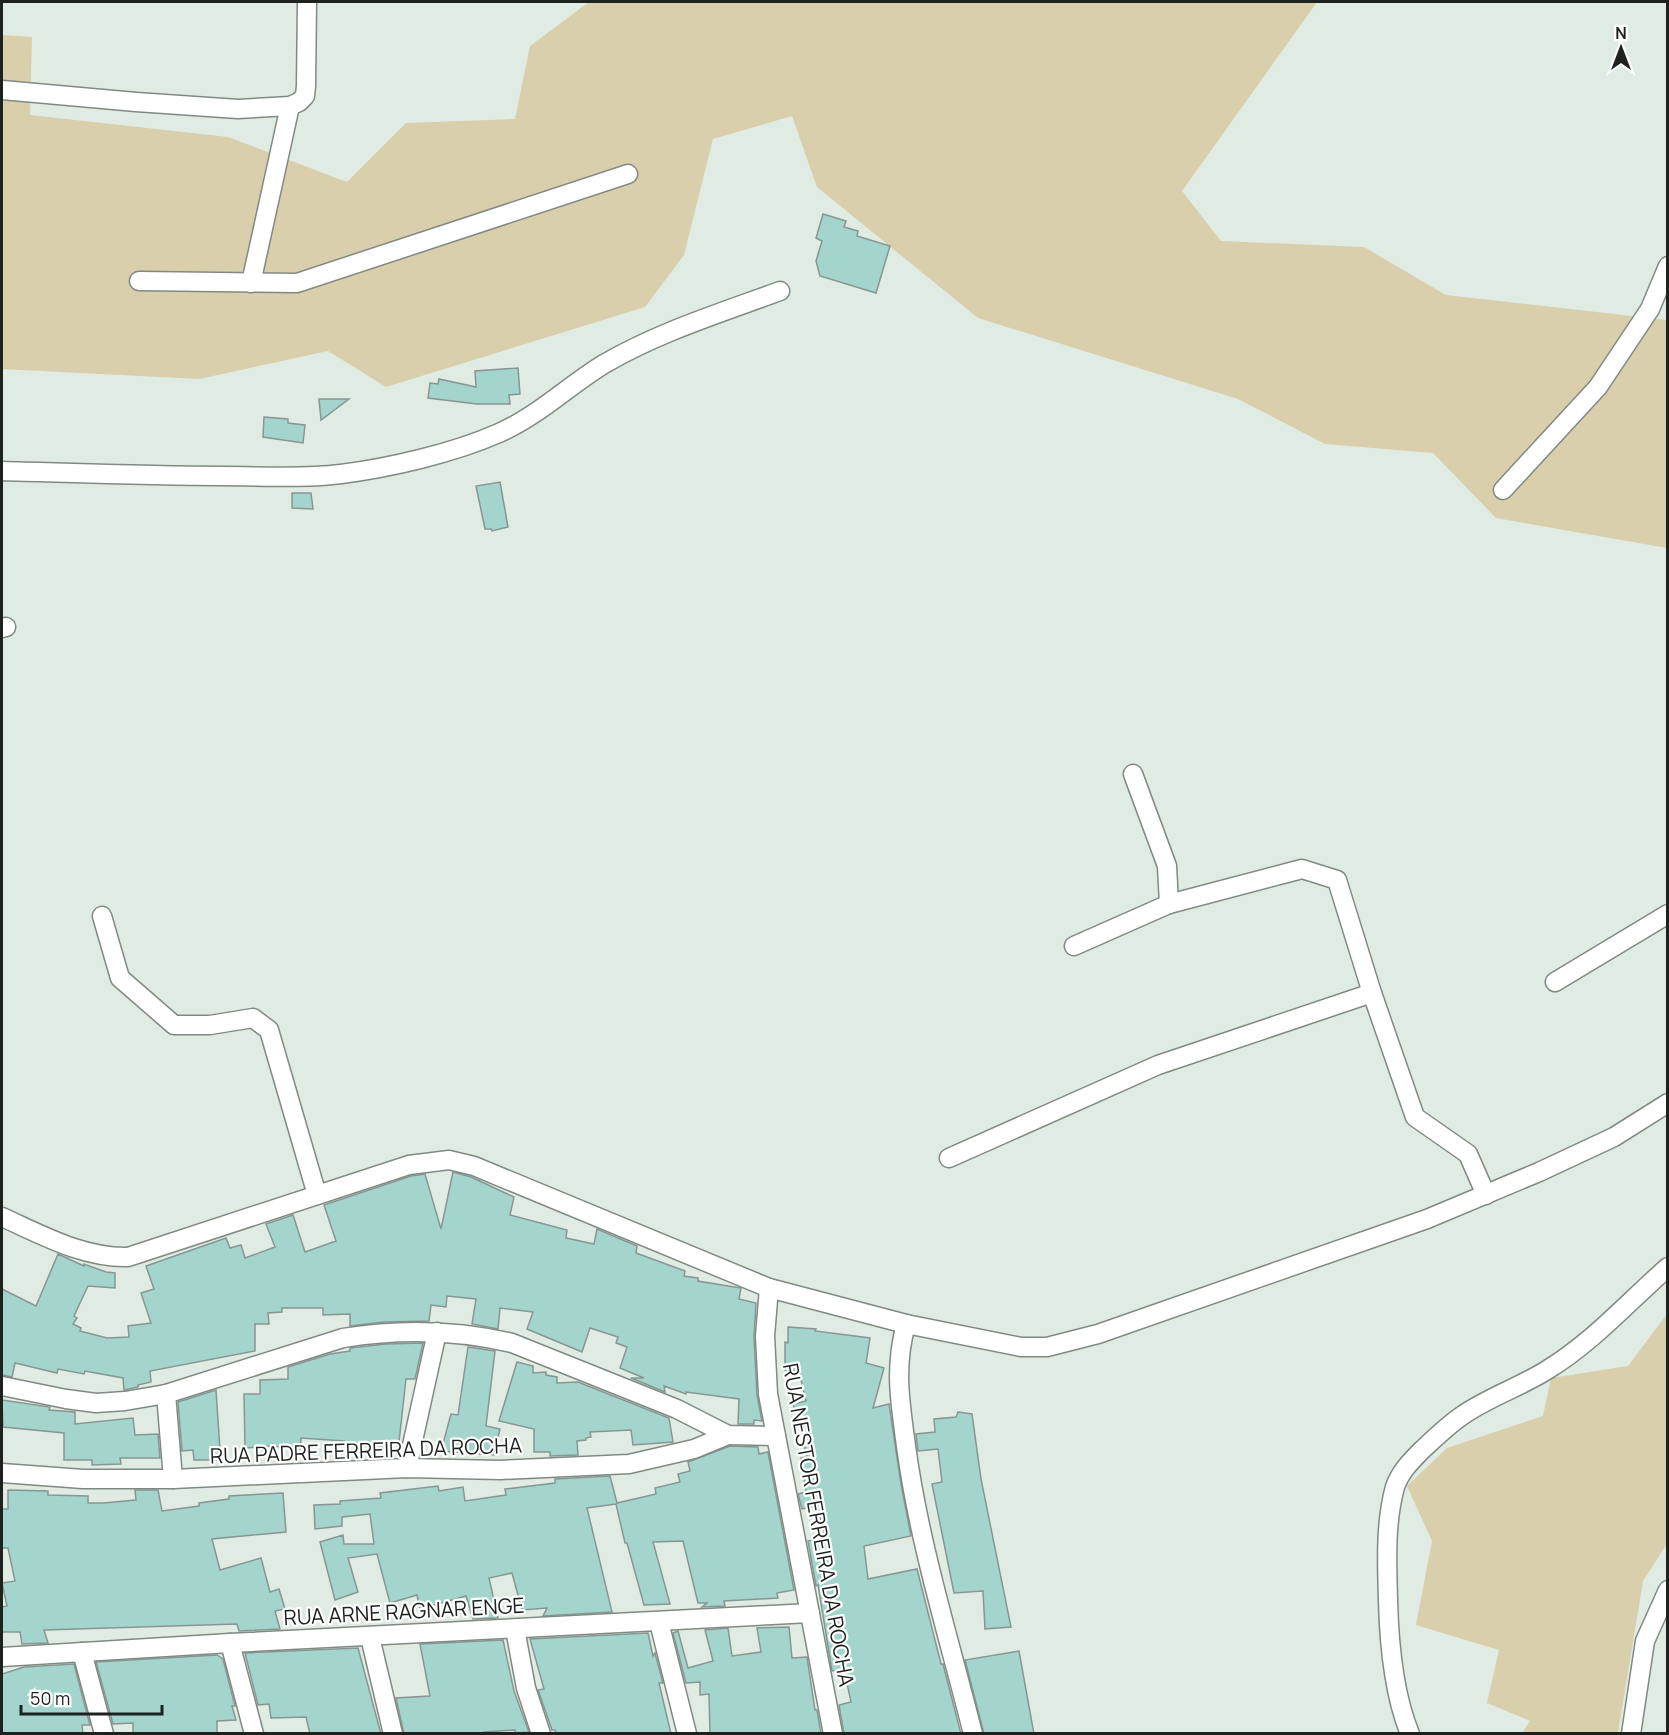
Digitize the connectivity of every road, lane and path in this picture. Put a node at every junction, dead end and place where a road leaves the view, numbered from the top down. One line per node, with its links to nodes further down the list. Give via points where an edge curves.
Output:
1 (307, 2): 3 (street, via 306,86 304,96)
2 (2, 90): 3 (street, via 238,109)
3 (290, 106): 7 (street)
4 (628, 174): 7 (street, via 297,283)
5 (1668, 266): 9 (street)
6 (139, 281): 7 (street)
7 (251, 283)
8 (780, 291): 11 (street, via 631,349 529,418 498,434 396,465 340,474 287,476)
9 (1650, 309): 10 (street); 12 (street, via 1598,387)
10 (1668, 314)
11 (2, 471)
12 (1503, 490)
13 (1133, 774): 14 (street, via 1167,866)
14 (1169, 904): 17 (street); 19 (street, via 1302,869 1337,880)
15 (1668, 914): 18 (street)
16 (102, 916): 22 (street, via 120,978 174,1025 210,1025 253,1018 269,1030)
17 (1074, 946)
18 (1555, 982)
19 (1372, 993): 21 (street, via 1158,1065); 23 (street, via 1415,1117 1468,1154)
20 (1668, 1103): 23 (street, via 1614,1137)
21 (949, 1158)
22 (317, 1195): 24 (street, via 128,1257 93,1254); 26 (street, via 408,1165 449,1160 474,1166)
23 (1486, 1195): 27 (street, via 1073,1342 1021,1347)
24 (2, 1216)
25 (1668, 1267): 51 (street, via 1580,1348 1548,1370 1463,1415 1401,1474 1389,1519 1386,1562 1397,1688)
26 (769, 1288): 27 (street); 32 (street, RUA NESTOR FERREIRA DA ROCHA, via 766,1361)
27 (906, 1324): 50 (street, via 897,1370 911,1486)
28 (437, 1332): 30 (street, RUA PADRE FERREIRA DA ROCHA, via 372,1333 343,1338); 31 (street, RUA PADRE FERREIRA DA ROCHA, via 512,1343 677,1409); 33 (street)
29 (2, 1386): 30 (street, RUA PADRE FERREIRA DA ROCHA, via 96,1403)
30 (166, 1394): 35 (street)
31 (728, 1436): 32 (street, RUA PADRE FERREIRA DA ROCHA); 33 (street, RUA PADRE FERREIRA DA ROCHA, via 694,1449 629,1464 500,1470)
32 (776, 1436): 37 (street, RUA NESTOR FERREIRA DA ROCHA)
33 (406, 1468): 35 (street, RUA PADRE FERREIRA DA ROCHA)
34 (2, 1473): 35 (street, RUA PADRE FERREIRA DA ROCHA, via 83,1479)
35 (173, 1479)
36 (1668, 1590): 52 (street, via 1645,1641)
37 (810, 1613): 38 (street, RUA ARNE RAGNAR ENGE); 49 (street, RUA NESTOR FERREIRA DA ROCHA)
38 (659, 1622): 39 (street, RUA ARNE RAGNAR ENGE); 48 (street)
39 (515, 1629): 40 (street, RUA ARNE RAGNAR ENGE); 47 (street, via 526,1688)
40 (370, 1637): 41 (street, RUA ARNE RAGNAR ENGE); 46 (street)
41 (230, 1643): 42 (street, RUA ARNE RAGNAR ENGE); 45 (street)
42 (82, 1652): 43 (street, RUA ARNE RAGNAR ENGE); 44 (street)
43 (2, 1657)
44 (104, 1734)
45 (254, 1734)
46 (393, 1734)
47 (542, 1734)
48 (687, 1734)
49 (833, 1734)
50 (974, 1734)
51 (1410, 1734)
52 (1631, 1734)

